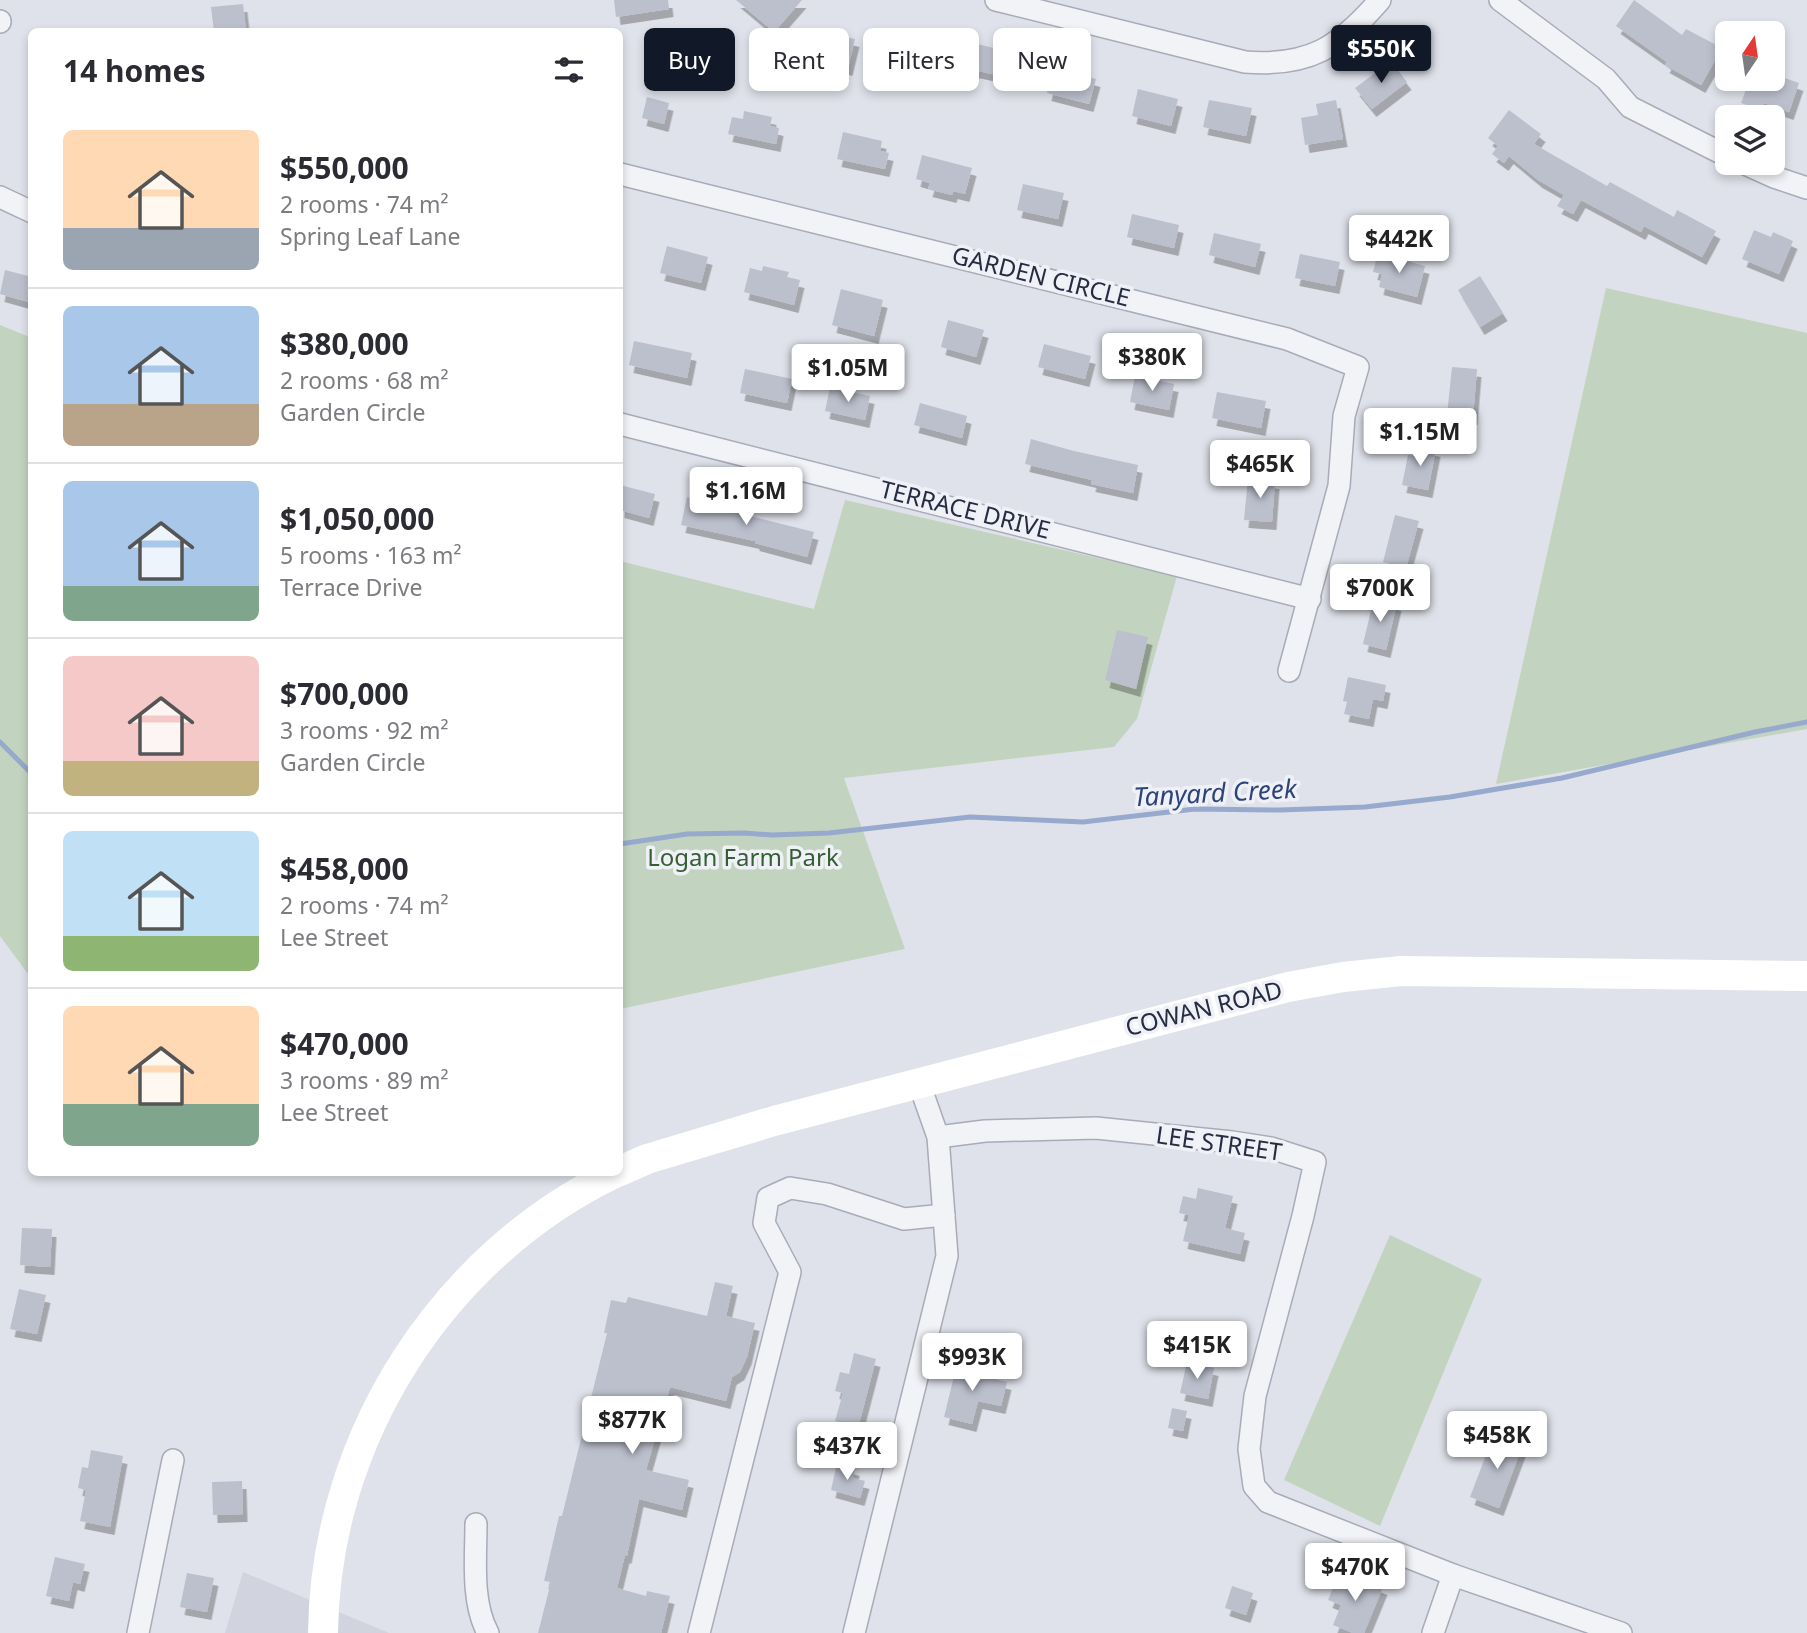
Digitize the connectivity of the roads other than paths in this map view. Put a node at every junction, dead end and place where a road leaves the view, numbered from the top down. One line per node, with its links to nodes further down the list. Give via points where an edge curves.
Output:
1 (996, 0): 2 (street, via 1245,62 1273,64 1327,48 1357,26)
2 (1380, 0)
3 (1500, 0): 4 (street, via 1606,79 1630,107)
4 (1715, 150)
5 (623, 175): 11 (street, GARDEN CIRCLE, via 1287,339 1359,367 1344,416 1339,486)
6 (1770, 175): 7 (street)
7 (1807, 188)
8 (0, 197): 9 (street)
9 (28, 210)
10 (623, 425): 11 (street, TERRACE DRIVE)
11 (1310, 599): 12 (street, GARDEN CIRCLE)
12 (1289, 671)
13 (1807, 976): 14 (main road, COWAN ROAD, via 1482,970 1343,977 1288,987)
14 (919, 1083): 15 (street); 16 (main road, COWAN ROAD, via 707,1140)
15 (939, 1137): 18 (street); 21 (street, LEE STREET, via 1096,1128 1271,1148 1315,1162 1255,1396 1249,1450 1254,1486 1268,1502)
16 (623, 1170)
17 (610, 1176): 23 (main road, COWAN ROAD, via 540,1218 495,1254 454,1295 403,1361 350,1472 328,1563)
18 (944, 1215): 25 (street, via 904,1219 827,1194 790,1188 768,1198 764,1223 790,1272); 26 (street, via 947,1256)
19 (173, 1460): 22 (street)
20 (476, 1524): 24 (street, via 476,1583)
21 (1453, 1575): 27 (street); 28 (street, LEE STREET)
22 (138, 1633)
23 (323, 1633)
24 (488, 1633)
25 (699, 1633)
26 (855, 1633)
27 (1433, 1633)
28 (1621, 1633)

